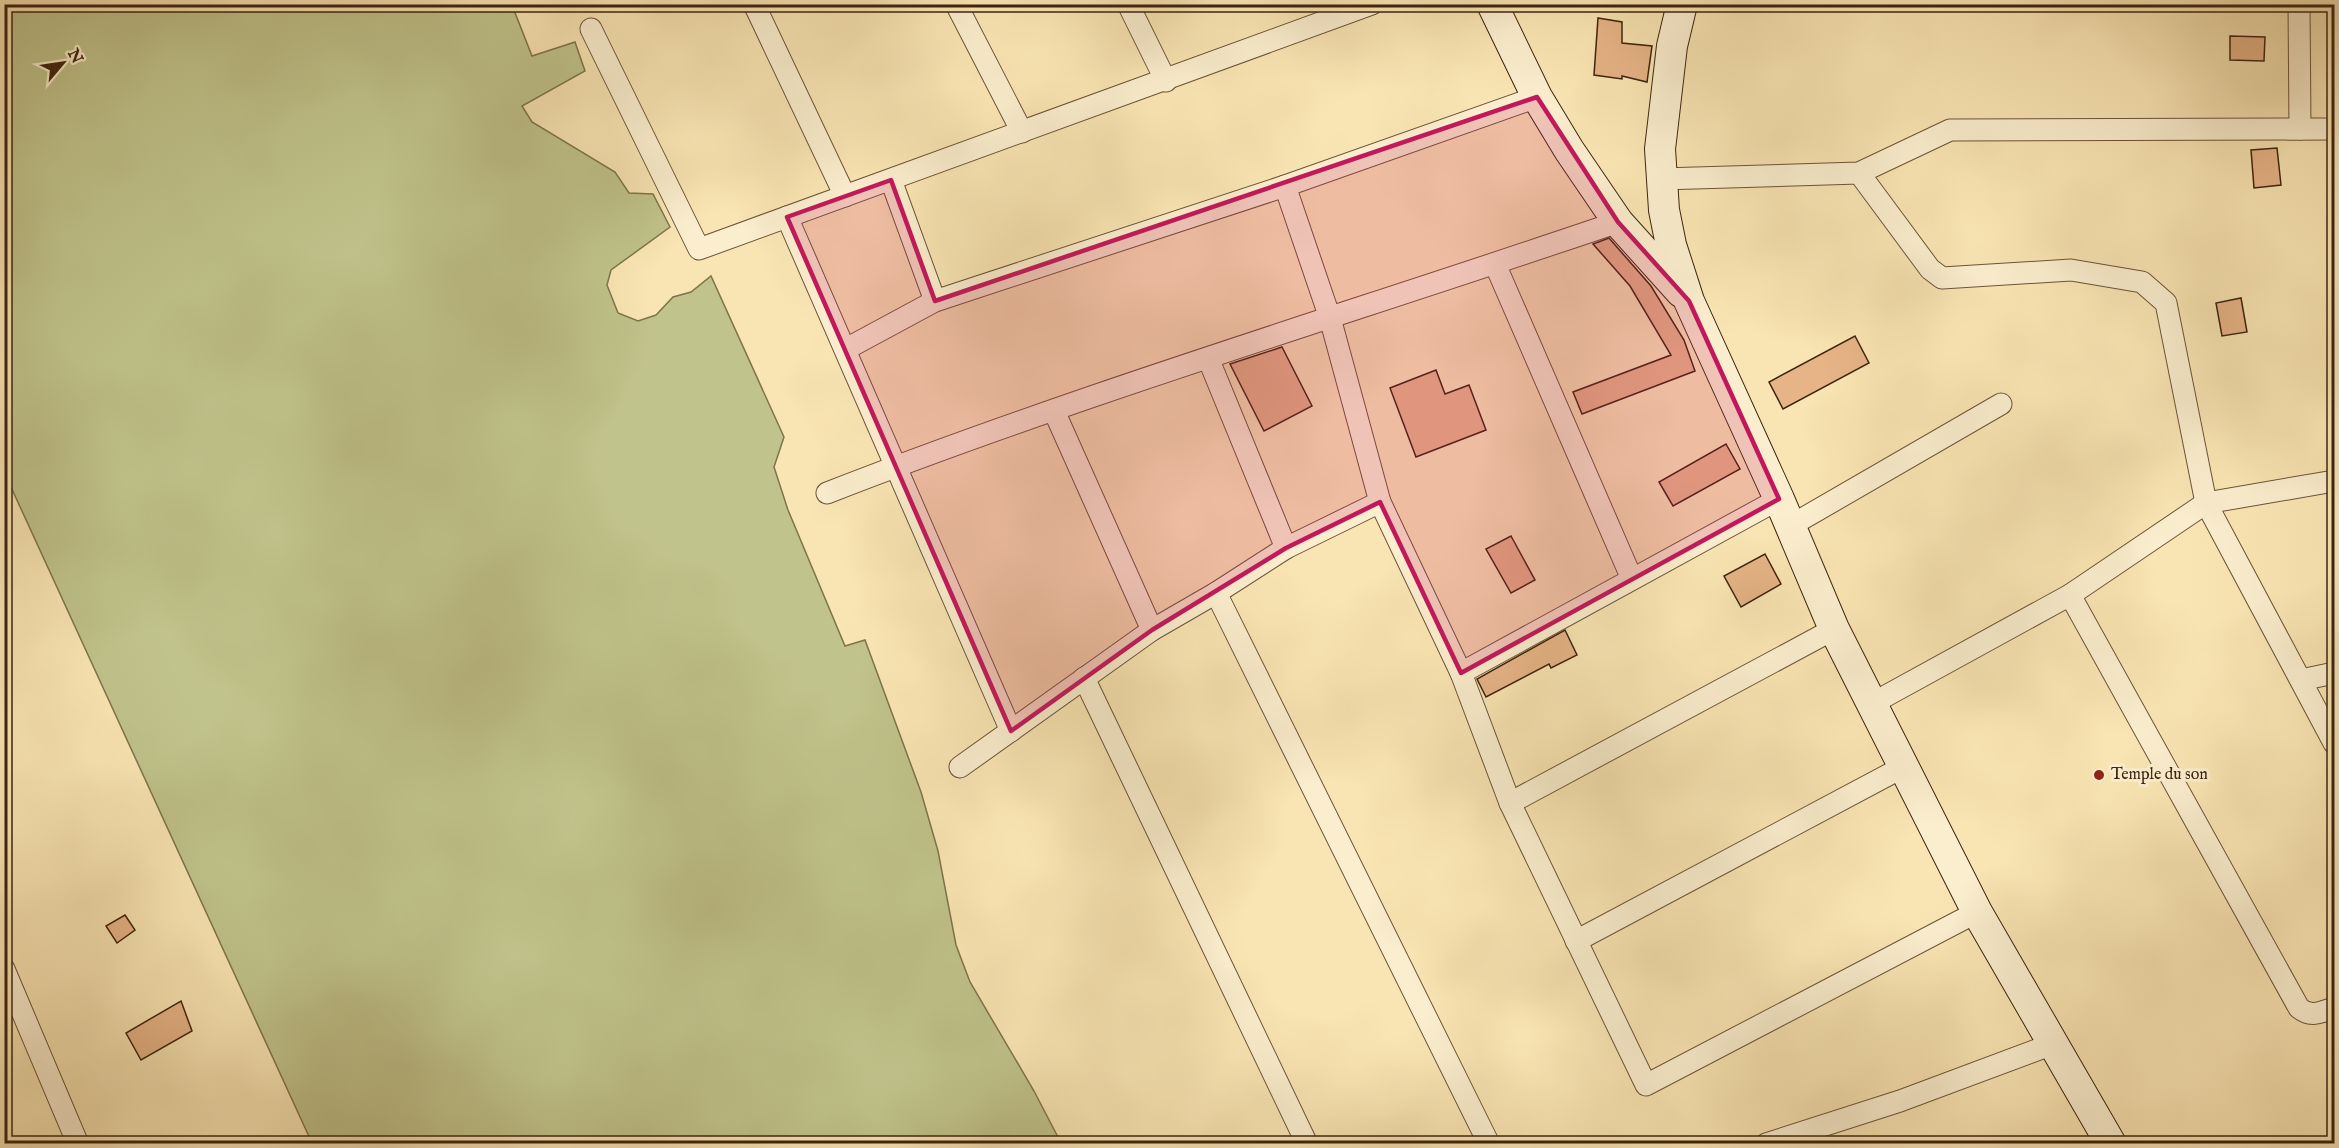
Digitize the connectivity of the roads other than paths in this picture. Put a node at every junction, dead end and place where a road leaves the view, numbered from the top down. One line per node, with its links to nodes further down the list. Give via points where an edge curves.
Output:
1 (754, 4): 19 (street)
2 (956, 4): 14 (street)
3 (1128, 4): 10 (street)
4 (1372, 4): 8 (street)
5 (1492, 4): 11 (main road)
6 (1682, 4): 16 (main road, via 1664,105)
7 (2299, 4): 12 (street)
8 (1315, 13): 10 (street)
9 (591, 29): 20 (street, via 699,249)
10 (1166, 81): 14 (street)
11 (1537, 98): 18 (street); 21 (main road)
12 (2300, 129): 13 (street); 15 (street, via 1950,130)
13 (2334, 129)
14 (1022, 132): 17 (street)
15 (1859, 173): 16 (street); 35 (street, via 1930,269 1942,278 2072,270 2142,282 2166,303)
16 (1661, 179): 24 (main road, via 1671,245)
17 (891, 180): 19 (street); 23 (street)
18 (1285, 186): 23 (street); 25 (street)
19 (845, 196): 20 (street)
20 (787, 217): 26 (street)
21 (1618, 222): 22 (street); 24 (main road)
22 (1495, 264): 25 (street); 38 (street)
23 (935, 301): 26 (street)
24 (1689, 301): 33 (main road)
25 (1330, 318): 27 (street); 34 (street)
26 (846, 349): 30 (street)
27 (1208, 358): 29 (street); 37 (street)
28 (2001, 404): 36 (street)
29 (1054, 411): 30 (street); 42 (street)
30 (896, 466): 32 (street); 48 (street)
31 (2334, 481): 35 (street)
32 (826, 493)
33 (1779, 499): 36 (main road); 38 (street)
34 (1380, 502): 37 (street); 43 (street)
35 (2206, 503): 40 (street); 46 (street)
36 (1790, 526): 41 (main road)
37 (1286, 548): 39 (street)
38 (1632, 579): 43 (street)
39 (1216, 593): 42 (street); 60 (street)
40 (2070, 595): 47 (street); 56 (street, via 2299,1008 2306,1014)
41 (1834, 629): 47 (main road); 52 (street)
42 (1152, 630): 45 (street)
43 (1461, 673): 52 (street)
44 (2334, 673): 46 (street)
45 (1084, 678): 48 (street); 59 (street)
46 (2301, 680): 49 (street)
47 (1873, 703): 51 (main road)
48 (1011, 731): 50 (street)
49 (2334, 743)
50 (960, 767)
51 (1903, 767): 53 (main road); 54 (street)
52 (1510, 804): 54 (street)
53 (1977, 912): 54 (street, via 1646,1085); 57 (main road)
54 (1576, 940)
55 (5, 972): 58 (street)
56 (2334, 1008)
57 (2053, 1044): 61 (street, via 1900,1101); 62 (main road)
58 (78, 1143)
59 (1307, 1143)
60 (1489, 1143)
61 (1766, 1143)
62 (2110, 1143)

